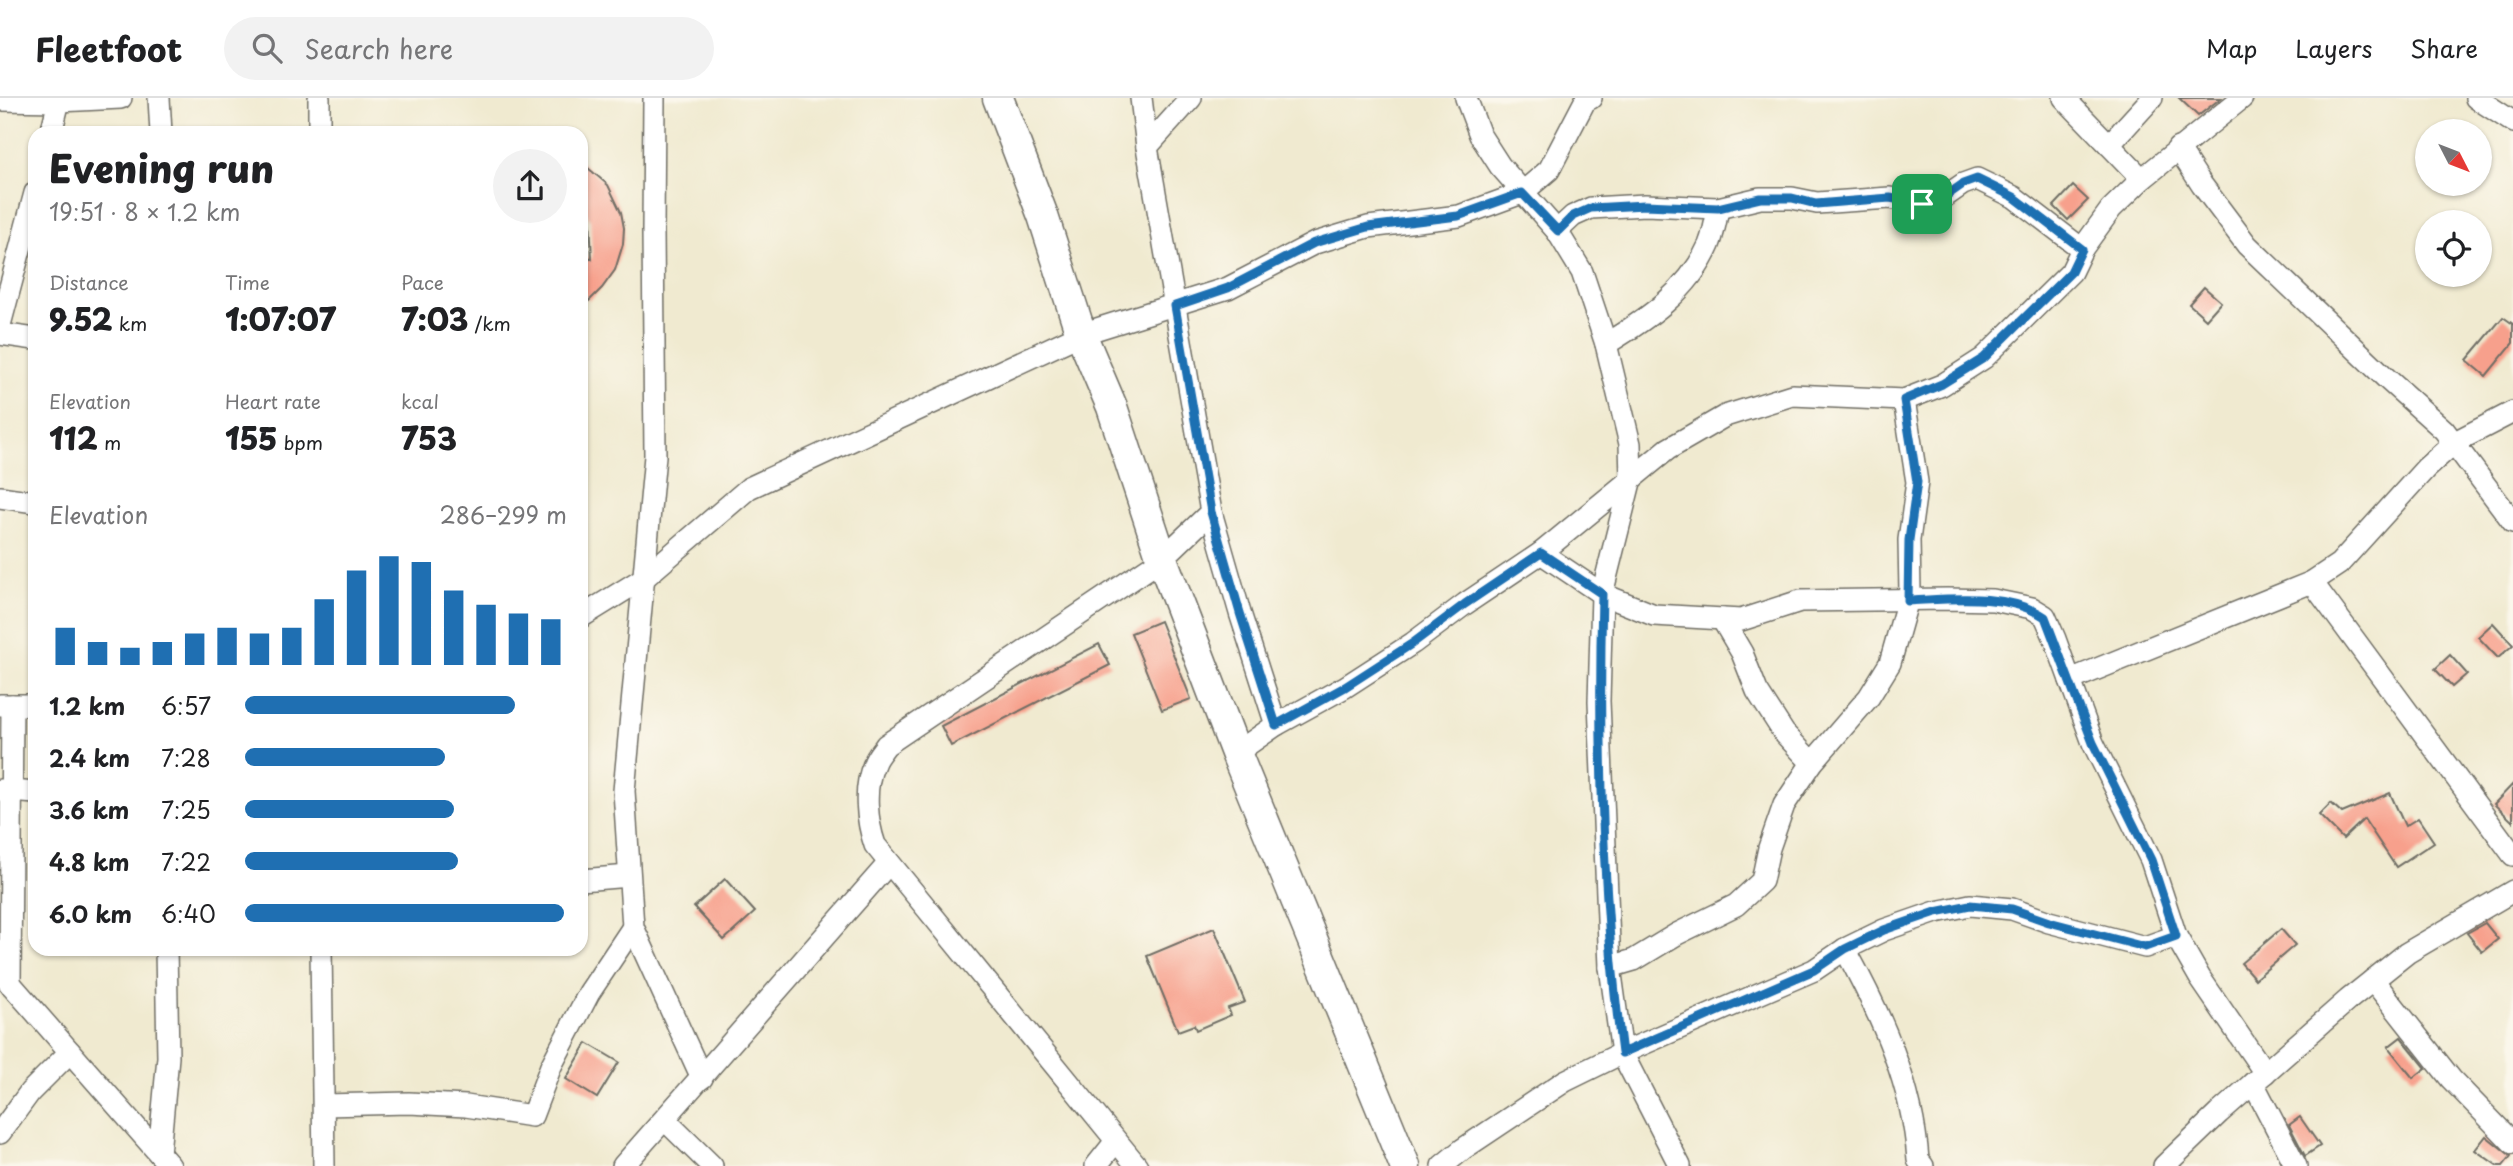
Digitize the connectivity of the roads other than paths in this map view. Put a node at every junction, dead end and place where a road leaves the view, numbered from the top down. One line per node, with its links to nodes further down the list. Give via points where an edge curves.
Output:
1 (121, 98): 15 (street)
2 (159, 98): 18 (street)
3 (319, 98): 19 (street)
4 (654, 98): 45 (street, via 655,456)
5 (998, 98): 32 (street)
6 (1141, 98): 21 (street)
7 (1191, 98): 21 (street)
8 (1466, 98): 24 (street, via 1480,135)
9 (1591, 98): 24 (street, via 1585,101 1549,170)
10 (2064, 98): 20 (street)
11 (2152, 98): 20 (street)
12 (2242, 98): 22 (street)
13 (2476, 98): 16 (street)
14 (0, 100): 15 (street)
15 (68, 100): 17 (street)
16 (2513, 122)
17 (55, 126)
18 (161, 126)
19 (319, 126)
20 (2109, 145): 23 (street)
21 (1147, 147): 29 (street)
22 (2178, 148): 23 (street); 37 (street, via 2247,245)
23 (2142, 179): 28 (street, via 2111,209)
24 (1522, 193): 27 (street); 29 (street, via 1458,216 1368,227 1314,243 1228,288)
25 (1718, 208): 27 (street, via 1591,208 1573,216); 28 (street, via 1760,198 1816,204 1890,198 1922,204 1977,179 2014,197); 34 (street, via 1699,265 1648,319)
26 (28, 219): 30 (street)
27 (1558, 231): 34 (street, via 1582,272)
28 (2082, 249): 35 (street, via 2071,272 1984,358)
29 (1175, 306): 32 (street); 41 (street)
30 (0, 325)
31 (0, 334): 33 (street)
32 (1081, 334): 44 (street, via 1112,407); 45 (street, via 749,488)
33 (28, 338)
34 (1605, 344): 38 (street, via 1630,444)
35 (1904, 400): 38 (street, via 1792,395 1725,416 1668,449); 48 (street, via 1917,482 1909,540)
36 (2513, 412): 37 (street)
37 (2455, 442): 42 (street); 46 (street, via 2339,564)
38 (1631, 478): 43 (street); 47 (street)
39 (0, 497): 40 (street)
40 (28, 501)
41 (1211, 512): 44 (street); 54 (street)
42 (2513, 522)
43 (1541, 553): 47 (street); 54 (street, via 1413,643)
44 (1162, 559): 55 (street); 60 (street, via 887,745 874,763 869,811 875,845)
45 (645, 578): 49 (street); 61 (street, via 624,791)
46 (2312, 582): 51 (street); 59 (street)
47 (1602, 594): 50 (street, via 1654,615); 69 (street, via 1599,701)
48 (1908, 601): 50 (street, via 1800,601 1741,620); 51 (street, via 1993,600 2032,608 2045,617); 56 (street, via 1890,663 1870,697)
49 (588, 613)
50 (1722, 619): 56 (street, via 1757,691 1784,733)
51 (2070, 680): 65 (street, via 2093,743 2151,860)
52 (6, 705): 53 (street); 57 (street)
53 (28, 705)
54 (1276, 725): 55 (street)
55 (1236, 753): 88 (street)
56 (1812, 763): 69 (street, via 1784,805 1762,881 1737,905 1634,960)
57 (6, 791): 58 (street); 70 (street)
58 (28, 793)
59 (2513, 855)
60 (889, 863): 74 (street); 79 (street)
61 (629, 876): 62 (street); 64 (street)
62 (588, 879)
63 (2513, 891): 71 (street, via 2407,953)
64 (632, 927): 74 (street); 76 (street, via 589,993 551,1066 532,1116 467,1106)
65 (2176, 936): 66 (street, via 2145,947 2012,909 1970,905 1884,930); 75 (street)
66 (1845, 949): 73 (street, via 1814,970); 82 (street, via 1906,1086)
67 (166, 956): 81 (street)
68 (321, 956): 76 (street)
69 (1610, 967): 73 (street)
70 (5, 978): 72 (street)
71 (2373, 980): 75 (street); 80 (street, via 2451,1079)
72 (70, 1052): 78 (street, via 30,1092); 81 (street)
73 (1622, 1053): 89 (street, via 1565,1081); 90 (street)
74 (702, 1078): 77 (street)
75 (2259, 1078): 91 (street); 92 (street)
76 (324, 1105): 83 (street)
77 (665, 1120): 84 (street); 85 (street)
78 (0, 1133)
79 (1116, 1141): 86 (street); 87 (street)
80 (2513, 1143)
81 (164, 1160)
82 (1918, 1164)
83 (324, 1166)
84 (623, 1166)
85 (712, 1166)
86 (1096, 1166)
87 (1137, 1166)
88 (1405, 1166)
89 (1442, 1166)
90 (1680, 1166)
91 (2164, 1166)
92 (2296, 1166)

